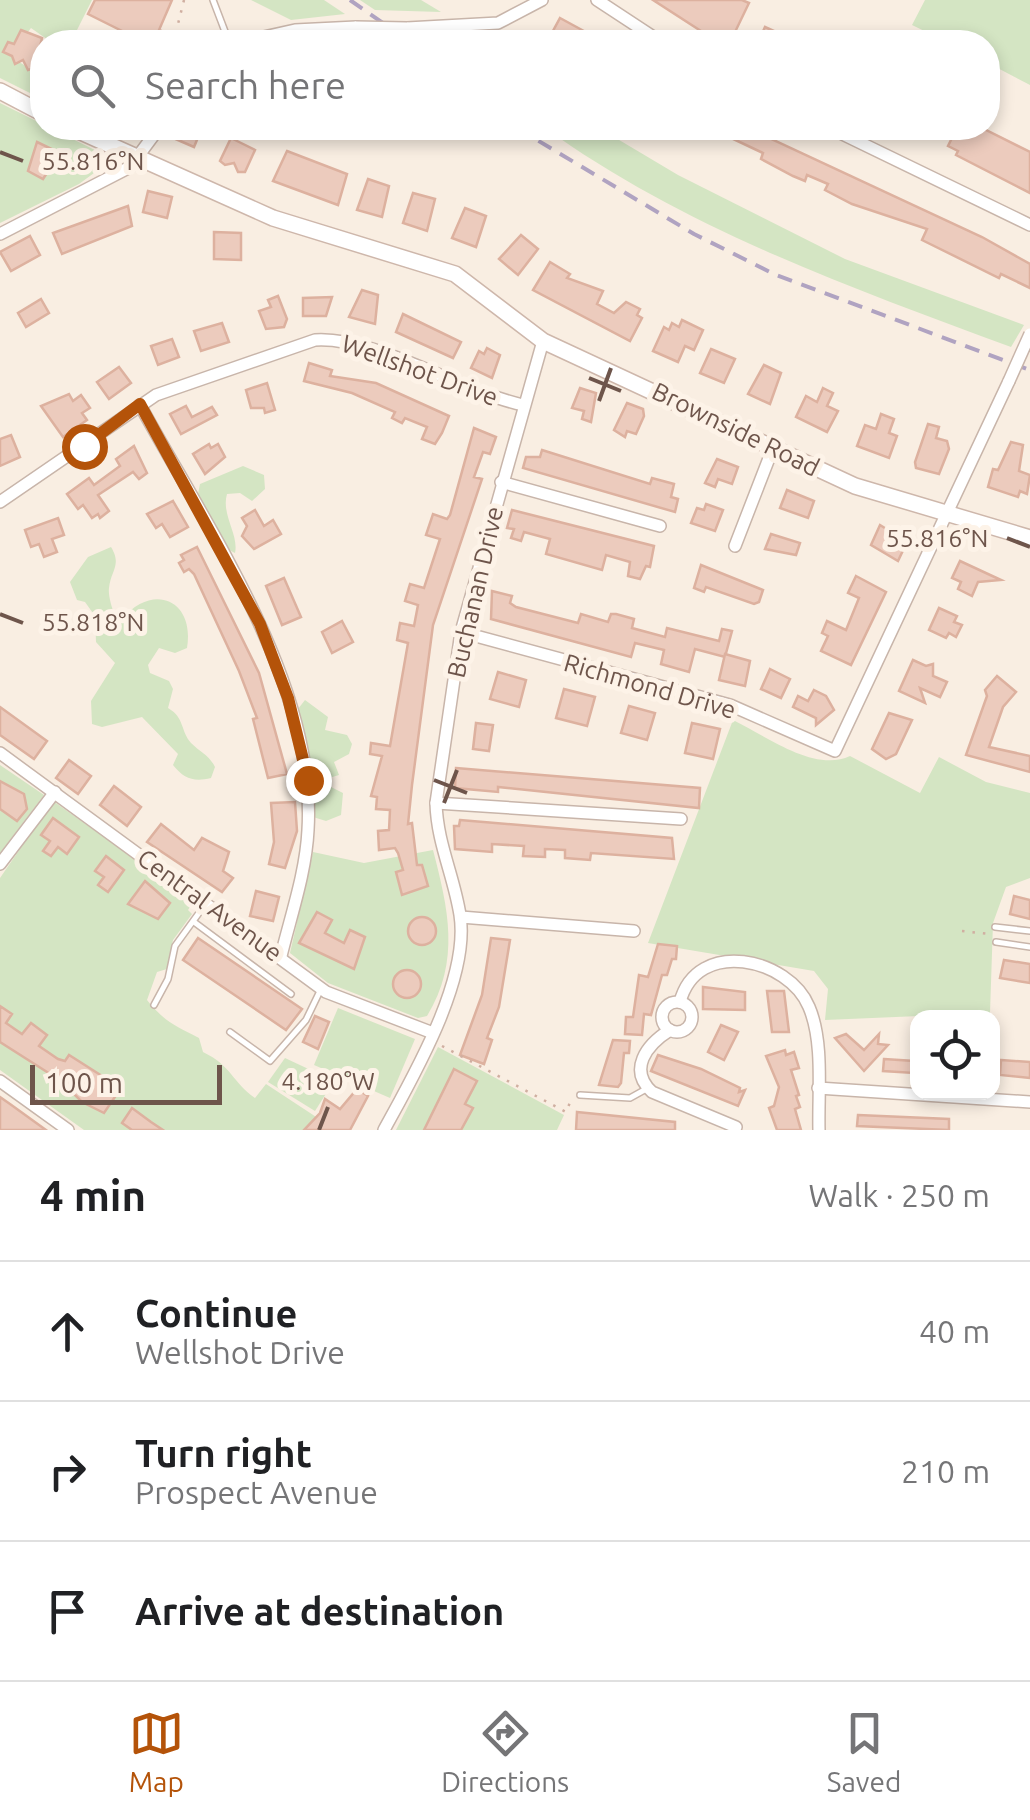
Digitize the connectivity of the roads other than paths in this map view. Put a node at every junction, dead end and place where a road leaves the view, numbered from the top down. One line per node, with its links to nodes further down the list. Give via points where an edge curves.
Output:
1 (213, 0): 4 (lane)
2 (542, 0): 5 (street, bridge, via 498,23)
3 (597, 0): 6 (street)
4 (224, 30)
5 (294, 30)
6 (643, 30)
7 (0, 91): 8 (street)
8 (30, 107)
9 (98, 140): 12 (street, Brownside Road)
10 (151, 140): 12 (street)
11 (855, 140): 13 (street)
12 (138, 158): 14 (street); 16 (street, Brownside Road, via 273,218 455,274)
13 (1030, 225)
14 (0, 234)
15 (1030, 334): 22 (street, bridge)
16 (542, 341): 18 (street, Buchanan Drive); 19 (street, Brownside Road)
17 (140, 404): 18 (street, Wellshot Drive, via 299,344 331,339); 21 (street, Wellshot Drive); 40 (street, via 260,624 288,698 308,780 308,832)
18 (522, 405): 20 (street, Buchanan Drive)
19 (772, 448): 22 (street, Brownside Road, via 856,486); 25 (street)
20 (501, 482): 23 (street); 26 (street, Buchanan Drive)
21 (0, 502)
22 (949, 513): 24 (street, Brownside Road); 26 (street, Richmond Drive, via 835,750 730,705)
23 (660, 526)
24 (1030, 538)
25 (734, 546)
26 (461, 632): 29 (street, Buchanan Drive)
27 (0, 753): 28 (street, Central Avenue)
28 (54, 792): 31 (street); 32 (street, Central Avenue)
29 (436, 802): 30 (street); 33 (street, Buchanan Drive, via 437,831)
30 (681, 820)
31 (0, 864)
32 (206, 902): 34 (lane); 40 (street, Central Avenue)
33 (461, 917): 37 (street); 47 (street, Buchanan Drive, via 455,969)
34 (194, 922): 42 (lane); 44 (lane, via 175,946)
35 (996, 927): 36 (lane)
36 (1030, 930)
37 (634, 931)
38 (996, 942): 39 (lane)
39 (1030, 947)
40 (281, 956): 41 (street, Central Avenue)
41 (322, 988): 46 (lane, via 306,1020 270,1061); 47 (street, Central Avenue)
42 (292, 994)
43 (680, 1002): 45 (street, via 662,1013); 45 (street, via 690,1009 691,1023); 50 (street, via 688,978 724,960 786,977 812,1012)
44 (154, 1005)
45 (670, 1030): 49 (street, via 648,1048 640,1066)
46 (230, 1032)
47 (431, 1036): 55 (street, Buchanan Drive)
48 (0, 1082): 54 (street)
49 (648, 1088): 51 (lane, via 630,1098); 53 (street)
50 (818, 1088): 52 (street); 56 (street)
51 (576, 1096)
52 (1030, 1102)
53 (736, 1127)
54 (68, 1130)
55 (384, 1130)
56 (819, 1130)

